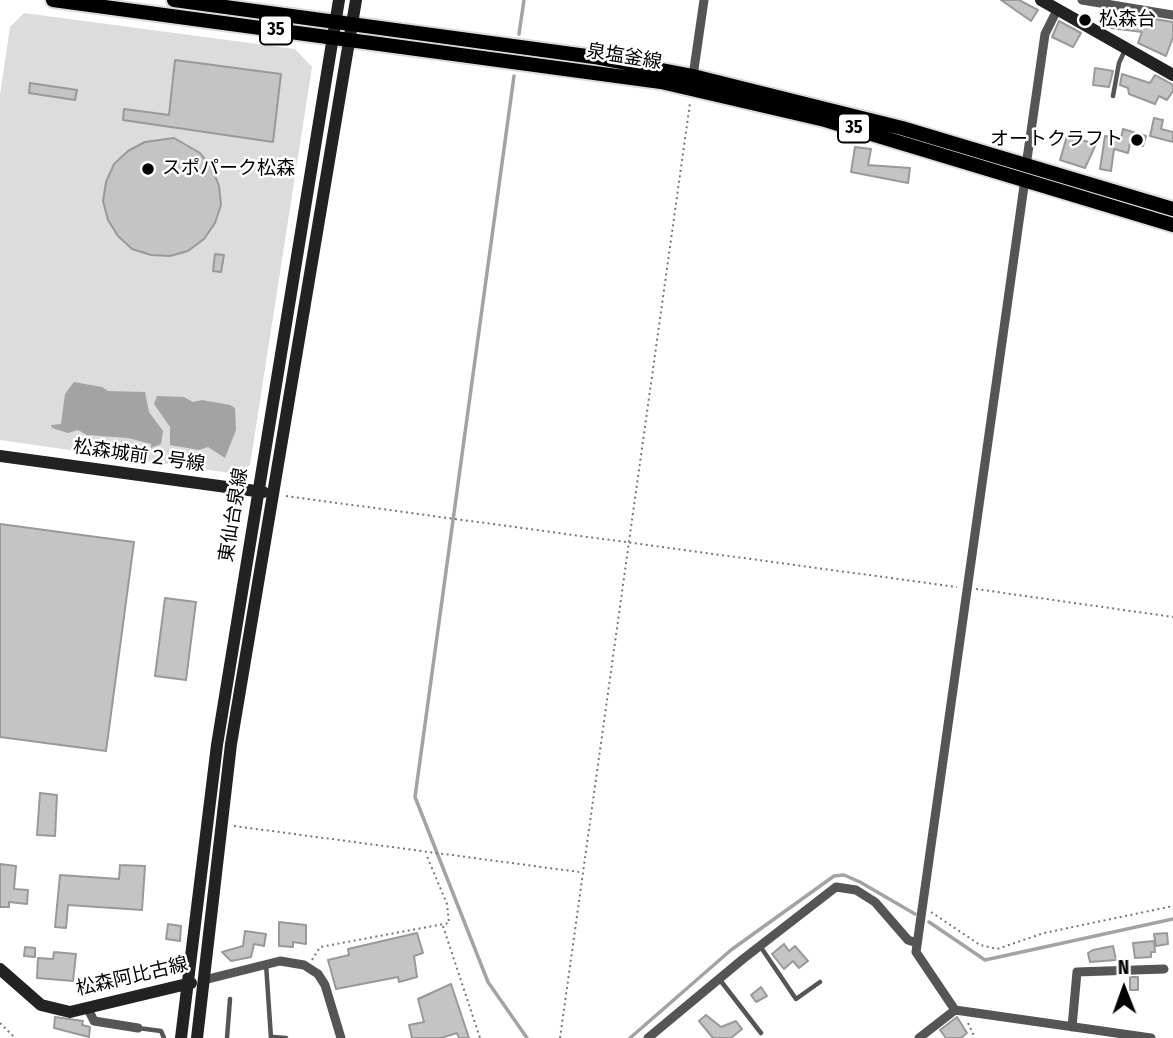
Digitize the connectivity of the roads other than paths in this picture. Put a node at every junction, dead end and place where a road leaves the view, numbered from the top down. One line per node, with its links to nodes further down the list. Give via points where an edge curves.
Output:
1 (53, 0): 12 (main road, 泉塩釜線 / 35)
2 (174, 0): 10 (main road, 35)
3 (339, 0): 10 (street, 東仙台泉線)
4 (356, 0): 11 (street)
5 (704, 0): 16 (street)
6 (1043, 0): 8 (street)
7 (1082, 0): 9 (street)
8 (1057, 10): 14 (street); 18 (street, via 1045,34)
9 (1173, 15)
10 (335, 22): 11 (main road, 35); 12 (street, 東仙台泉線)
11 (352, 24): 13 (street); 16 (main road, 泉塩釜線 / 35, via 530,48)
12 (332, 38): 13 (main road, 泉塩釜線 / 35); 22 (street, 東仙台泉線)
13 (350, 40): 16 (main road, 泉塩釜線 / 35); 23 (street)
14 (1125, 50): 15 (street); 17 (lane)
15 (1173, 75)
16 (692, 82): 18 (main road, 泉塩釜線 / 35, via 902,128)
17 (1113, 96)
18 (1026, 172): 19 (main road, 泉塩釜線 / 35); 20 (main road, 泉塩釜線 / 35); 24 (street)
19 (1173, 209)
20 (1173, 225)
21 (0, 456): 22 (street, 松森城前２号線)
22 (258, 492): 23 (street, 松森城前２号線); 32 (street, 東仙台泉線, via 217,745)
23 (274, 494): 30 (street, via 219,825)
24 (917, 943): 25 (street, via 908,940 875,902 845,886 828,892); 35 (street, via 916,952)
25 (760, 946): 29 (street); 31 (lane, via 796,999)
26 (266, 963): 30 (street); 43 (lane); 45 (street, via 292,961 317,974 325,985)
27 (0, 969): 34 (street, 松森阿比古線, via 41,1005 62,1011)
28 (1164, 969): 36 (street, via 1077,972)
29 (720, 979): 38 (lane); 46 (street)
30 (204, 980): 32 (street, 松森阿比古線); 41 (street)
31 (820, 982)
32 (186, 985): 34 (street, 松森阿比古線); 40 (street, 東仙台泉線)
33 (230, 999): 42 (lane)
34 (88, 1009): 37 (street, via 94,1021)
35 (958, 1010): 36 (street); 47 (street)
36 (1072, 1027): 48 (street)
37 (138, 1028): 39 (lane, via 160,1031)
38 (761, 1033)
39 (164, 1038)
40 (181, 1038)
41 (197, 1038)
42 (227, 1038)
43 (272, 1038): 44 (lane)
44 (286, 1038)
45 (341, 1038)
46 (648, 1038)
47 (919, 1038)
48 (1151, 1038)

